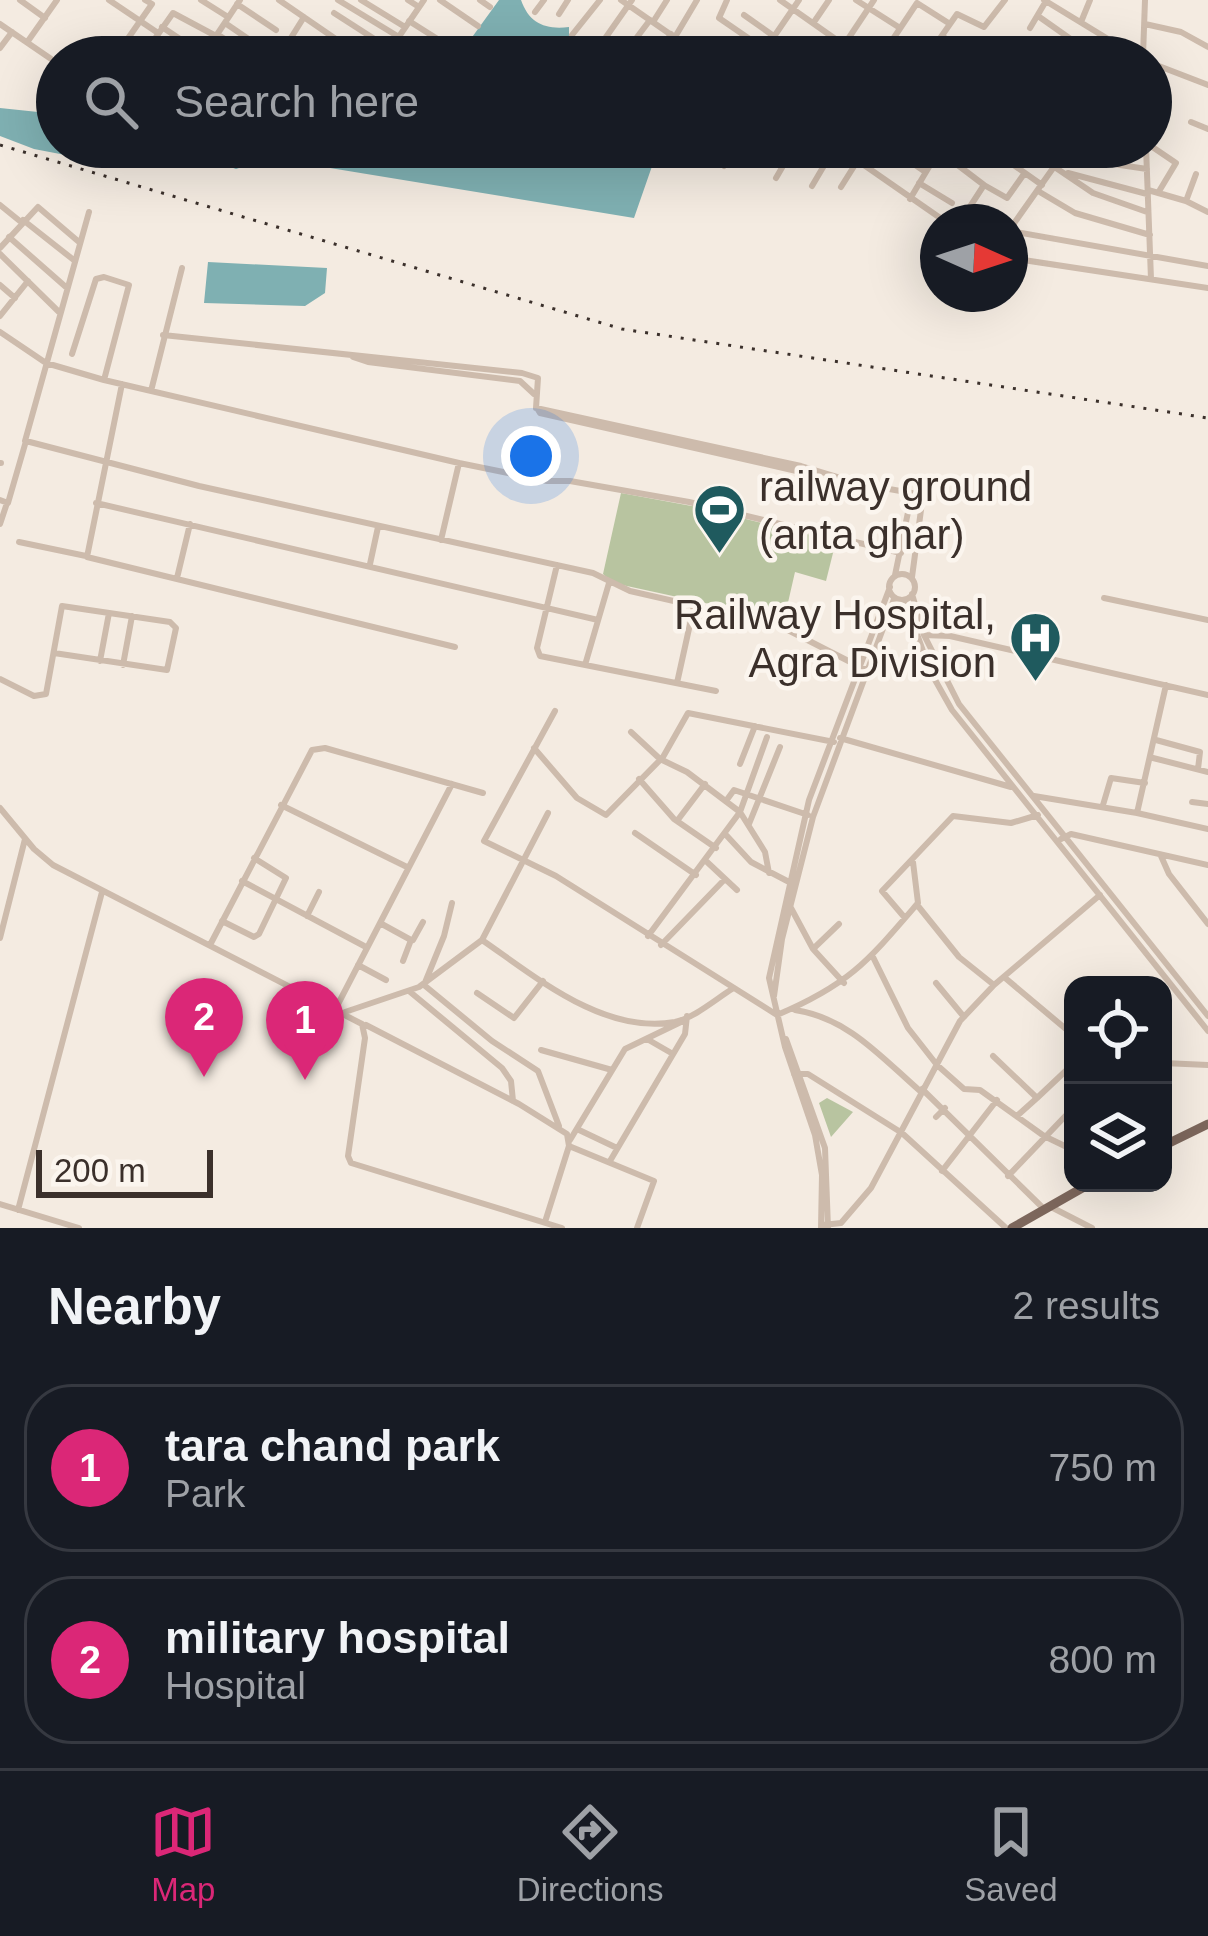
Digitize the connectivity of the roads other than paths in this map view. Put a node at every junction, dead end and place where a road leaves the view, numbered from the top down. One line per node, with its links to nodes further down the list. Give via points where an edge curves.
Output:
1 (20, 0): 38 (street)
2 (57, 0): 38 (street)
3 (110, 0): 40 (street)
4 (145, 0): 40 (street, via 152,4)
5 (201, 0): 39 (street)
6 (279, 0): 37 (street)
7 (338, 0): 63 (street)
8 (361, 0): 46 (street)
9 (407, 0): 28 (street)
10 (440, 0): 48 (street)
11 (480, 0): 30 (street)
12 (544, 0): 32 (street)
13 (568, 0): 34 (street)
14 (600, 0): 56 (street)
15 (668, 0): 41 (street)
16 (698, 0): 68 (street)
17 (726, 0): 69 (street, via 718,18)
18 (780, 0): 31 (street)
19 (799, 0): 31 (street)
20 (829, 0): 43 (street)
21 (856, 0): 29 (street)
22 (1005, 0): 44 (street, via 987,26 960,14)
23 (1090, 0): 42 (street)
24 (1144, 0): 47 (street)
25 (1045, 1): 36 (street); 42 (street)
26 (238, 2): 39 (street); 52 (street)
27 (627, 2): 41 (street); 66 (street)
28 (421, 4): 46 (street)
29 (872, 4): 49 (street); 73 (street)
30 (490, 7)
31 (793, 9): 43 (street); 71 (street)
32 (536, 12)
33 (334, 13): 62 (street)
34 (559, 14)
35 (744, 15): 70 (street)
36 (1038, 16): 50 (street); 76 (street)
37 (304, 17): 55 (street); 61 (street)
38 (45, 18): 79 (street)
39 (226, 20): 54 (street); 60 (street)
40 (140, 21): 51 (street); 57 (street)
41 (651, 21): 67 (street); 68 (street)
42 (1082, 22): 77 (street)
43 (813, 23): 72 (street)
44 (950, 23): 49 (street, via 917,3); 75 (street)
45 (0, 24): 53 (street)
46 (407, 24): 64 (street); 65 (street)
47 (1145, 24): 78 (street); 80 (street)
48 (478, 26)
49 (900, 28): 74 (street)
50 (1030, 28)
51 (160, 30): 54 (street, via 177,13); 58 (street); 59 (street)
52 (275, 30)
53 (12, 32): 79 (street); 81 (street)
54 (217, 35)
55 (330, 35)
56 (572, 35)
57 (130, 36)
58 (156, 36)
59 (173, 36)
60 (246, 36)
61 (293, 36)
62 (368, 36)
63 (397, 36)
64 (400, 36)
65 (428, 36)
66 (605, 36)
67 (639, 36)
68 (673, 36)
69 (740, 36)
70 (774, 36)
71 (776, 36)
72 (833, 36)
73 (850, 36)
74 (895, 36)
75 (941, 36)
76 (1067, 36)
77 (1101, 36)
78 (1144, 36)
79 (28, 42): 82 (street)
80 (1208, 47)
81 (0, 48)
82 (36, 48)
83 (1172, 71): 84 (street)
84 (1208, 85)
85 (1191, 122): 86 (street)
86 (1208, 129)
87 (1172, 160): 110 (street)
88 (782, 168): 103 (street)
89 (823, 168): 106 (street)
90 (853, 168): 107 (street)
91 (869, 168): 111 (street)
92 (920, 168): 100 (street)
93 (926, 168): 100 (street)
94 (963, 168): 105 (street)
95 (1018, 168): 101 (street)
96 (1054, 168): 99 (street)
97 (1143, 168): 98 (street)
98 (1147, 169): 109 (street)
99 (1057, 170): 108 (street); 109 (street); 119 (street)
100 (924, 171): 104 (street)
101 (1024, 172): 105 (street, via 1009,197); 108 (street)
102 (1196, 174): 112 (street)
103 (776, 178)
104 (919, 183): 111 (street); 113 (street)
105 (984, 185): 114 (street)
106 (812, 186)
107 (841, 188)
108 (1040, 188): 117 (street); 123 (street, via 1075,213)
109 (1147, 192): 110 (street); 119 (street)
110 (1158, 193): 112 (street)
111 (910, 199): 116 (street)
112 (1186, 201): 120 (street)
113 (952, 203)
114 (972, 204)
115 (0, 205): 121 (street)
116 (920, 205)
117 (1028, 205)
118 (89, 212): 124 (street)
119 (1147, 212): 123 (street)
120 (1208, 212)
121 (22, 221): 124 (street, via 38,207); 125 (street); 128 (street)
122 (1028, 233): 126 (street)
123 (1150, 235): 126 (street)
124 (80, 243): 128 (street)
125 (3, 244): 132 (street); 134 (street)
126 (1152, 255): 129 (street); 131 (street)
127 (1028, 260): 131 (street)
128 (75, 261): 134 (street)
129 (1208, 266)
130 (182, 268): 140 (street)
131 (1151, 279): 135 (street)
132 (28, 281): 136 (street); 137 (street)
133 (0, 285): 136 (street)
134 (67, 288): 137 (street)
135 (1208, 288)
136 (15, 298): 138 (street)
137 (60, 313): 142 (street)
138 (0, 316)
139 (0, 332): 142 (street)
140 (164, 335): 145 (street); 149 (street, via 520,381 540,413)
141 (72, 355): 143 (street, via 96,279 130,286)
142 (46, 363): 143 (street); 146 (street)
143 (104, 380): 144 (street)
144 (122, 384): 145 (street); 147 (street)
145 (151, 391): 148 (street)
146 (25, 441): 147 (street); 150 (street)
147 (105, 460): 151 (street); 154 (street)
148 (459, 464): 155 (street); 157 (street, via 689,502)
149 (912, 493): 157 (street); 162 (street, via 923,496)
150 (4, 502): 152 (street)
151 (96, 503): 153 (street); 158 (street)
152 (0, 524)
153 (190, 524): 159 (street); 163 (street)
154 (378, 527): 155 (street); 159 (street)
155 (441, 539): 160 (street)
156 (19, 542): 158 (street)
157 (902, 553): 161 (street)
158 (88, 556): 163 (street)
159 (370, 564): 170 (street)
160 (557, 565): 164 (street); 170 (street)
161 (895, 575): 162 (street); 165 (street)
162 (911, 577): 166 (street)
163 (177, 580): 176 (street)
164 (609, 584): 169 (street); 173 (street)
165 (890, 587): 168 (street); 181 (street)
166 (909, 597): 168 (street); 175 (street)
167 (1104, 598): 174 (street)
168 (894, 599): 181 (street)
169 (694, 606): 181 (street, via 780,626); 183 (street)
170 (545, 608): 173 (street); 180 (street, via 538,652)
171 (109, 613): 172 (street); 177 (street, via 62,606); 178 (street)
172 (132, 616): 179 (street); 179 (street, via 176,626 171,664)
173 (598, 620): 180 (street)
174 (1208, 620)
175 (920, 635): 184 (street); 204 (street, via 941,694); 207 (street, via 958,704)
176 (455, 647)
177 (54, 653): 178 (street); 182 (street, via 41,697)
178 (100, 661): 179 (street)
179 (123, 664)
180 (585, 665): 183 (street)
181 (864, 669): 191 (street)
182 (0, 679)
183 (677, 683): 185 (street)
184 (1166, 686): 186 (street); 192 (street)
185 (716, 692)
186 (1208, 695)
187 (554, 711): 194 (street)
188 (755, 726): 191 (street); 196 (street, via 688,713); 197 (street)
189 (631, 732): 196 (street)
190 (767, 737): 205 (street)
191 (838, 739): 204 (street); 219 (street)
192 (1156, 740): 195 (street); 198 (street, via 1198,751)
193 (779, 746): 208 (street)
194 (533, 747): 200 (street, via 568,790 603,814); 230 (street, via 484,836)
195 (1152, 758): 198 (street); 201 (street)
196 (660, 760): 200 (street); 203 (street)
197 (740, 764)
198 (1198, 769): 199 (street)
199 (1208, 772)
200 (639, 779): 220 (street)
201 (1145, 783): 213 (street, via 1111,778); 217 (street)
202 (452, 784): 206 (street); 212 (street, via 317,748); 234 (street)
203 (705, 784): 209 (street); 220 (street)
204 (1016, 789): 207 (street)
205 (747, 793): 208 (street); 209 (street, via 734,790); 215 (street)
206 (483, 794)
207 (1027, 794): 213 (street); 218 (street); 225 (street)
208 (760, 798): 219 (street); 221 (street)
209 (726, 801): 215 (street)
210 (1192, 802): 211 (street)
211 (1208, 804)
212 (281, 805): 229 (street); 234 (street)
213 (1103, 806): 217 (street)
214 (0, 808): 226 (street)
215 (740, 812): 221 (street); 224 (street)
216 (548, 813): 230 (street)
217 (1137, 813): 222 (street)
218 (1038, 815): 225 (street); 232 (street, via 1011,824 953,816)
219 (810, 816): 239 (street); 248 (street)
220 (676, 820): 227 (street)
221 (749, 824): 235 (street)
222 (1208, 829)
223 (635, 833): 236 (street)
224 (725, 835): 227 (street); 235 (street)
225 (1061, 838): 228 (street); 243 (street)
226 (25, 839): 241 (street); 258 (street)
227 (716, 848): 231 (street)
228 (1161, 856): 233 (street); 247 (street)
229 (254, 858): 238 (street); 244 (street, via 285,876)
230 (523, 860): 257 (street); 259 (street)
231 (706, 861): 236 (street); 237 (street)
232 (913, 862): 246 (street); 251 (street, via 882,892)
233 (1208, 865)
234 (409, 868): 254 (street)
235 (769, 873): 239 (street)
236 (696, 875): 257 (street)
237 (725, 879): 240 (street); 262 (street)
238 (242, 881): 244 (street); 252 (street)
239 (791, 883): 248 (street)
240 (737, 890)
241 (102, 892): 261 (street); 321 (street)
242 (319, 892): 250 (street)
243 (1104, 892): 268 (street); 281 (street); 286 (street)
244 (276, 899): 250 (street); 252 (street, via 257,936)
245 (452, 903): 273 (street)
246 (917, 905): 251 (street); 274 (street)
247 (1194, 906): 249 (street); 256 (street)
248 (788, 907): 264 (street); 280 (street, via 772,1003)
249 (1208, 908)
250 (307, 916): 263 (street)
251 (905, 917): 265 (street)
252 (222, 920): 261 (street)
253 (423, 922): 260 (street)
254 (380, 923): 260 (street); 263 (street)
255 (839, 924): 264 (street)
256 (1208, 924)
257 (648, 937): 262 (street)
258 (0, 938)
259 (482, 940): 270 (street); 273 (street)
260 (412, 943): 266 (street)
261 (210, 945): 279 (street)
262 (661, 945): 275 (street)
263 (367, 948): 267 (street)
264 (813, 949): 271 (street)
265 (873, 956): 271 (street); 292 (street, via 910,1032)
266 (404, 961)
267 (358, 965): 269 (street); 279 (street)
268 (1004, 976): 274 (street); 285 (street)
269 (386, 980)
270 (543, 981): 277 (street, via 514,1018); 282 (street, via 587,1010 671,1022)
271 (844, 983): 278 (street)
272 (936, 983): 283 (street)
273 (424, 985): 276 (street); 306 (street, via 538,1071)
274 (994, 986): 283 (street)
275 (732, 988): 280 (street); 282 (street)
276 (409, 991): 279 (street); 300 (street, via 502,1068)
277 (476, 993)
278 (791, 1009): 280 (street); 297 (street, via 846,1028)
279 (340, 1010): 284 (street)
280 (777, 1015): 296 (street)
281 (1208, 1016)
282 (686, 1017): 287 (street); 289 (street)
283 (964, 1017): 292 (street)
284 (362, 1024): 300 (street); 322 (street, via 348,1156 354,1166)
285 (1064, 1027)
286 (1208, 1031)
287 (647, 1039): 289 (street); 294 (street, via 625,1049)
288 (541, 1050): 294 (street)
289 (673, 1054): 314 (street)
290 (993, 1056): 298 (street)
291 (1172, 1064): 293 (street)
292 (937, 1065): 297 (street); 299 (street, via 965,1090)
293 (1208, 1065)
294 (612, 1070): 307 (street)
295 (1064, 1072): 298 (street)
296 (797, 1073): 308 (street); 323 (street, via 818,1152)
297 (921, 1090): 301 (street); 308 (street)
298 (1037, 1098): 302 (street)
299 (998, 1100): 302 (street); 310 (street)
300 (513, 1102): 306 (street)
301 (945, 1108): 303 (street); 310 (street)
302 (1018, 1115): 309 (street)
303 (936, 1117)
304 (1064, 1117): 309 (street)
305 (1208, 1124): 311 (main road)
306 (561, 1129): 312 (street)
307 (577, 1129): 312 (street); 314 (street)
308 (902, 1133): 316 (street); 323 (street, via 856,1209)
309 (1044, 1136): 313 (street); 317 (street)
310 (970, 1138): 316 (street); 317 (street)
311 (1172, 1142)
312 (570, 1143): 315 (street); 322 (street)
313 (1064, 1146)
314 (617, 1148): 315 (street)
315 (610, 1161): 326 (street, via 654,1181)
316 (942, 1171): 327 (street)
317 (1008, 1176): 320 (street)
318 (1074, 1192): 320 (main road)
319 (0, 1204): 321 (street)
320 (1046, 1207): 327 (main road); 328 (street)
321 (18, 1210): 324 (street)
322 (545, 1222): 325 (street)
323 (825, 1227)
324 (79, 1228)
325 (562, 1228)
326 (637, 1228)
327 (1009, 1228)
328 (1092, 1228)

